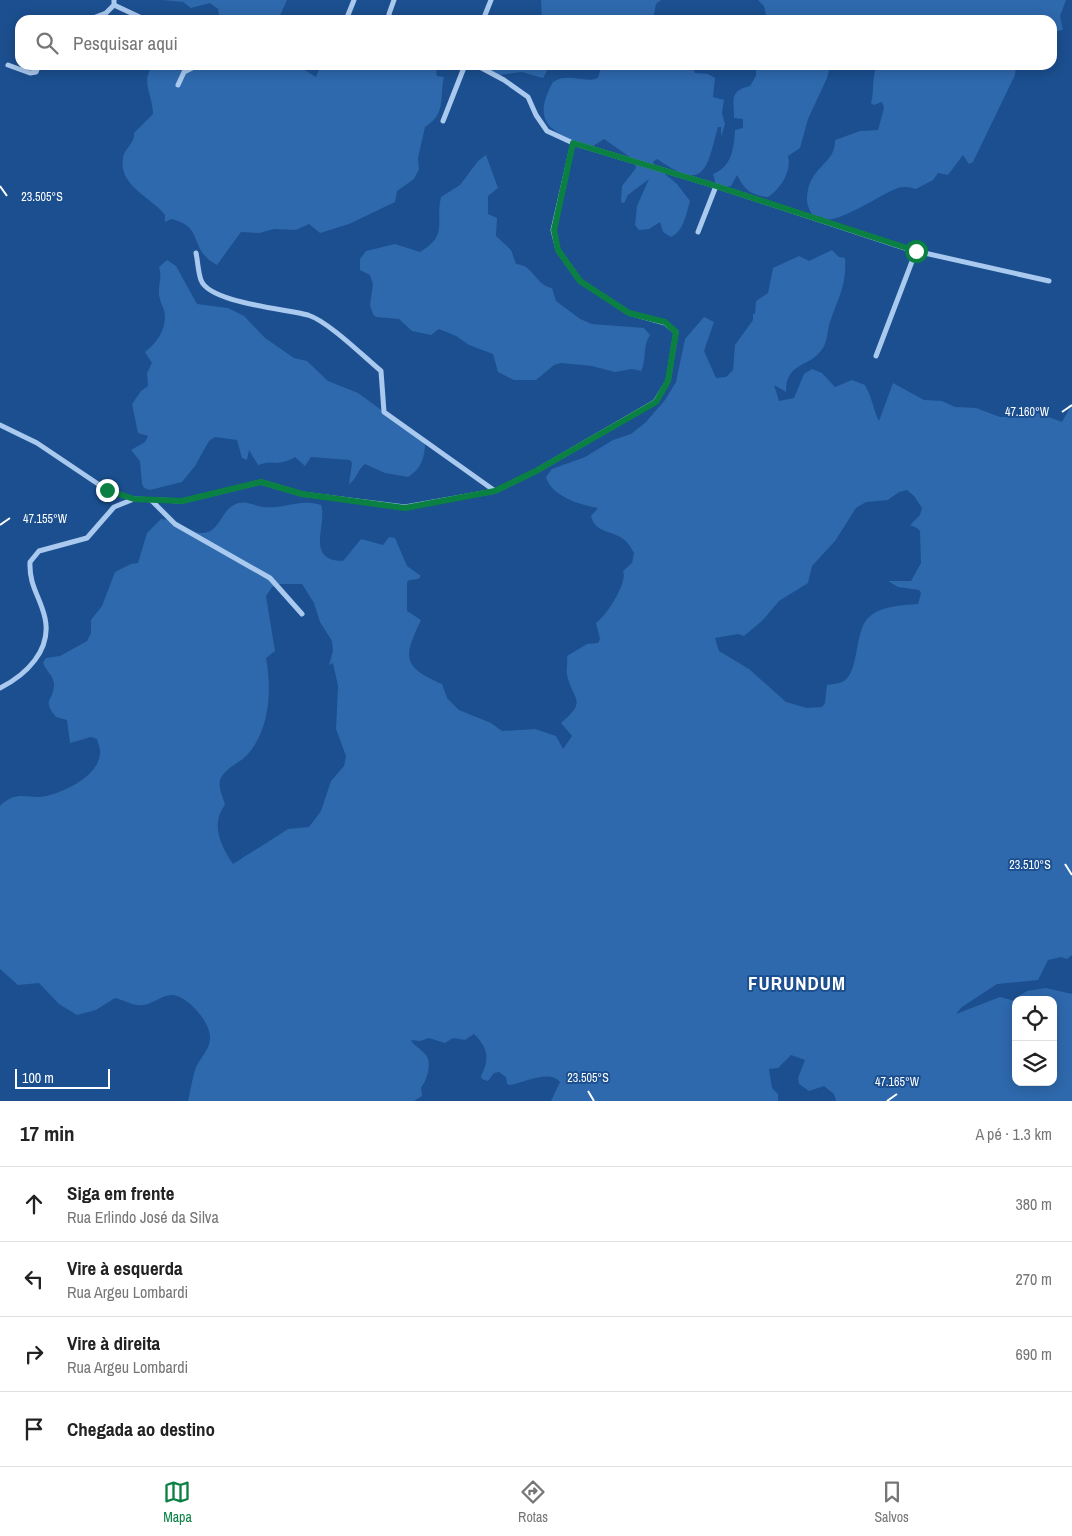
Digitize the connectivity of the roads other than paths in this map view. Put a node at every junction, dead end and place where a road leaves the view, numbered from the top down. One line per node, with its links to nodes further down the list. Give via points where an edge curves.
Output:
1 (354, 0): 7 (street)
2 (394, 0): 8 (street)
3 (491, 0): 9 (street)
4 (114, 3): 5 (street); 6 (street)
5 (101, 15)
6 (137, 15)
7 (348, 15)
8 (389, 15)
9 (485, 15)
10 (8, 65): 11 (street)
11 (15, 68)
12 (22, 70): 13 (street, via 30,73)
13 (37, 70)
14 (188, 70): 17 (street)
15 (463, 70): 18 (street)
16 (485, 70): 19 (street, via 528,98 547,131)
17 (178, 85)
18 (443, 121)
19 (573, 143): 20 (street); 27 (street, via 554,230 558,250 580,281 629,313 665,322 676,332 668,381 656,402)
20 (716, 186): 21 (street); 22 (street)
21 (698, 232)
22 (916, 251): 24 (street); 25 (street)
23 (196, 253): 27 (street, via 201,281 207,287 238,301 309,316 334,332 381,371 384,412)
24 (1049, 281)
25 (876, 356)
26 (0, 425): 28 (street, via 37,443 107,490)
27 (495, 491): 29 (street, via 405,508 302,494 261,482 182,501)
28 (134, 499): 29 (street); 31 (street, via 114,506 87,538 39,552 30,562 30,582 45,618 46,635 32,665 19,679)
29 (152, 501): 30 (street, via 175,524 270,578)
30 (302, 614)
31 (0, 688)

